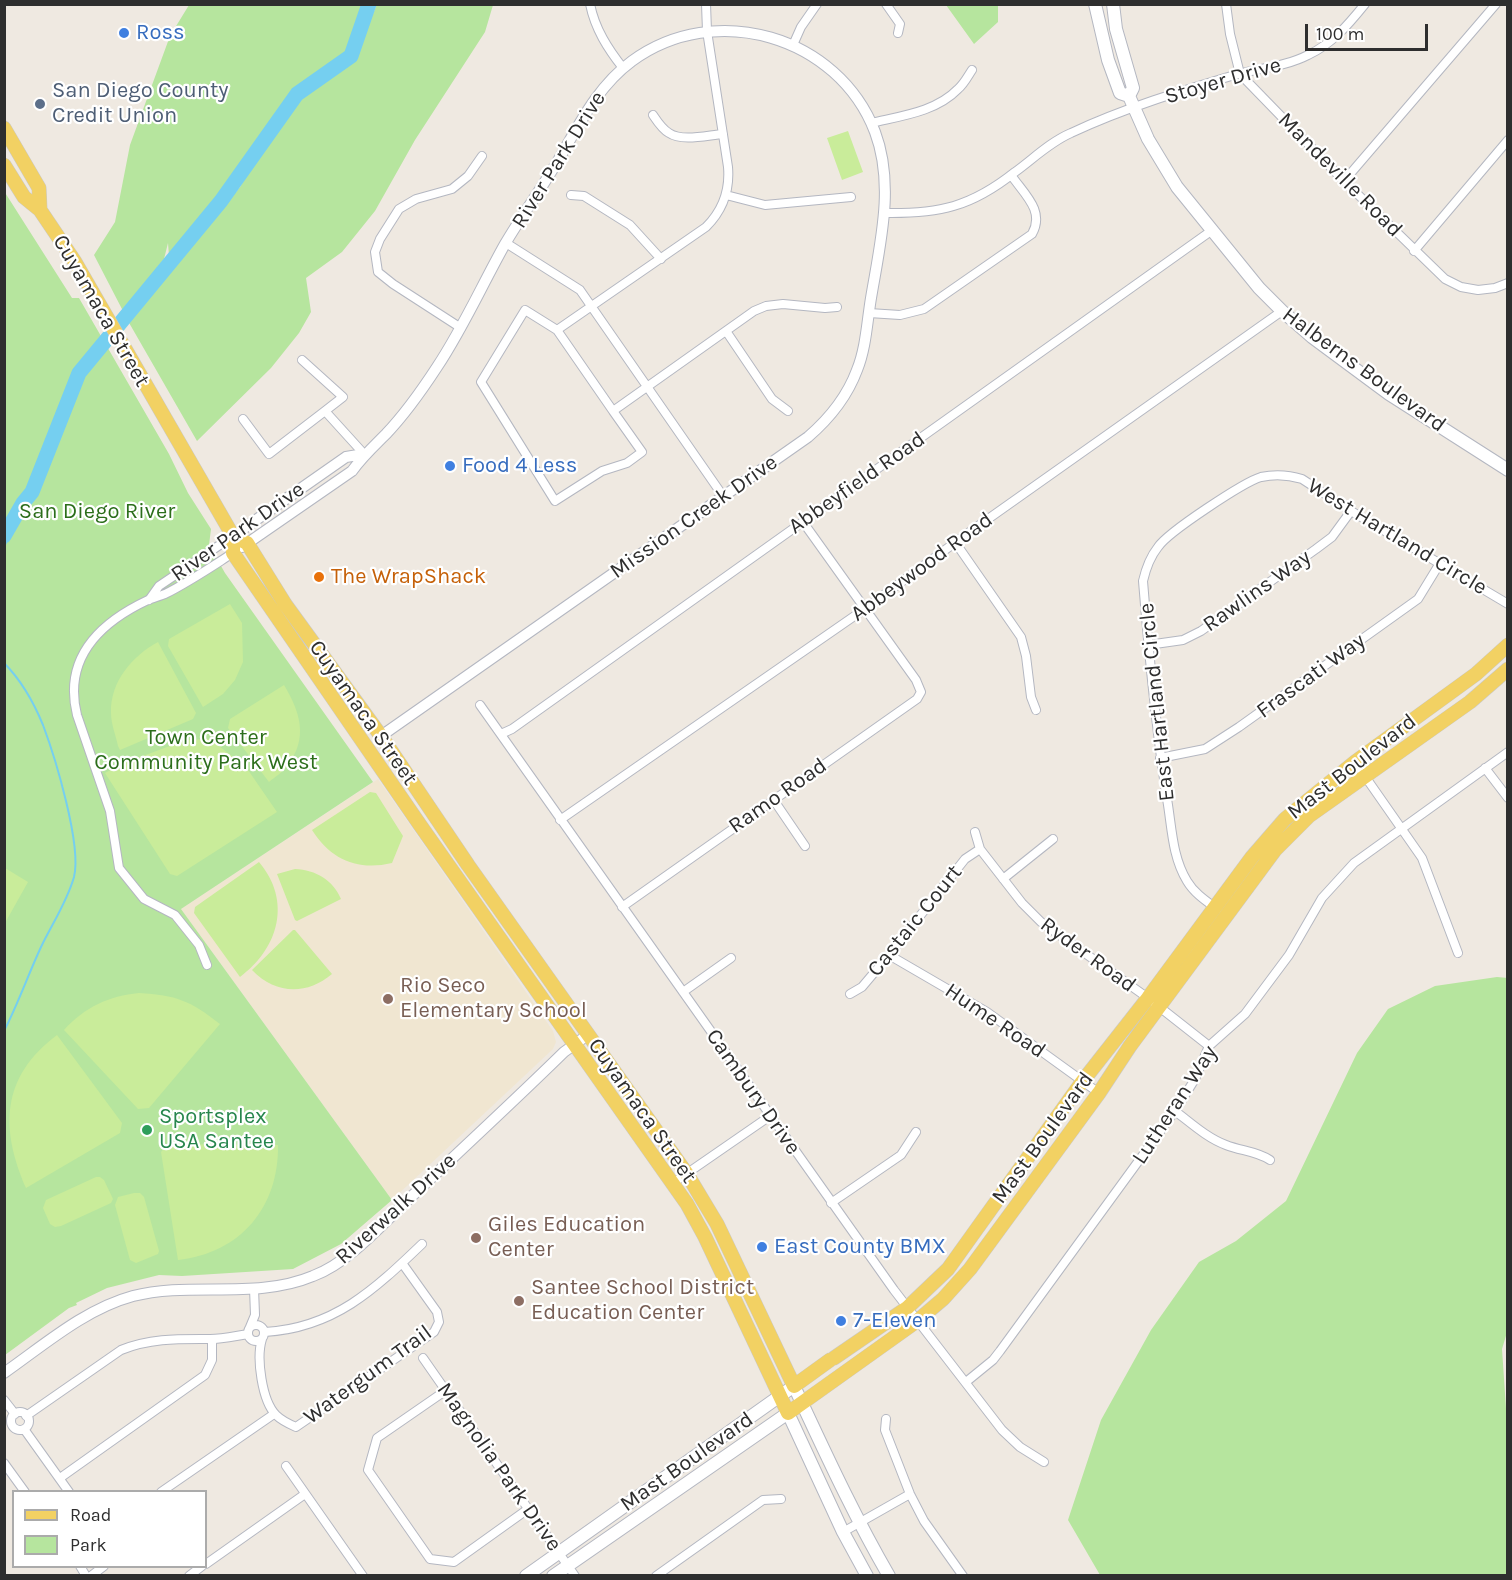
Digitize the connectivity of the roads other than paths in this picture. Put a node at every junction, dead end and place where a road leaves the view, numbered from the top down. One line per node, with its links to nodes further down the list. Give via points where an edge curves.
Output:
1 (590, 4): 13 (street, via 608,48)
2 (706, 4): 10 (street)
3 (817, 4): 12 (street)
4 (886, 4): 11 (street, via 900,24)
5 (1095, 4): 16 (main road, via 1120,93)
6 (1113, 4): 16 (main road, via 1133,88)
7 (1226, 4): 15 (street)
8 (1365, 4): 15 (street, Stoyer Drive, via 1342,32 1318,50 1300,59)
9 (1496, 4): 25 (street)
10 (707, 31): 12 (street, River Park Drive, via 757,33); 13 (street, River Park Drive, via 667,42); 20 (street)
11 (898, 33)
12 (793, 45): 18 (street, River Park Drive, via 837,75)
13 (623, 68): 32 (street, River Park Drive, via 589,106)
14 (972, 70): 18 (street, via 959,89 934,106)
15 (1240, 74): 16 (street, Stoyer Drive); 25 (street, Mandeville Road)
16 (1131, 102): 24 (street, Stoyer Drive, via 1069,134); 31 (main road, Halberns Boulevard, via 1170,176)
17 (653, 115): 20 (street, via 674,136)
18 (871, 123): 30 (street, River Park Drive, via 881,151)
19 (4, 128): 29 (main road, Cuyamaca Street, via 39,188)
20 (723, 134): 27 (street, via 729,176)
21 (1508, 140): 33 (street)
22 (482, 156): 40 (street, via 468,176 452,189 416,199 399,209 375,252 378,272)
23 (4, 165): 29 (main road, Cuyamaca Street, via 24,197)
24 (1011, 176): 30 (street, Stoyer Drive, via 950,208 917,214); 39 (street, via 1037,213 1032,234 924,309 900,315)
25 (1344, 181): 33 (street, Mandeville Road)
26 (571, 195): 34 (street, via 584,196 630,225)
27 (726, 195): 28 (street, via 765,205); 34 (street, via 711,221)
28 (851, 197)
29 (40, 210): 55 (main road, Cuyamaca Street, via 75,262)
30 (884, 213): 39 (street, Mission Creek Drive)
31 (1212, 231): 38 (main road, Halberns Boulevard); 54 (street, Abbeyfield Road)
32 (506, 243): 36 (street, via 580,290); 40 (street, River Park Drive)
33 (1414, 251): 35 (street, Mandeville Road, via 1445,279 1461,287 1486,289)
34 (661, 259): 36 (street)
35 (1508, 283)
36 (593, 307): 41 (street); 44 (street)
37 (837, 307): 42 (street, via 766,306)
38 (1281, 311): 50 (main road, Halberns Boulevard, via 1389,394); 56 (street, Abbeywood Road)
39 (869, 313): 51 (street, Mission Creek Drive, via 862,358 836,408 808,437)
40 (461, 328): 49 (street, River Park Drive, via 406,411)
41 (557, 330): 46 (street); 46 (street, via 525,310 481,382 555,501 602,471 627,463 642,452)
42 (726, 331): 44 (street); 47 (street, via 772,399)
43 (302, 360): 45 (street, via 343,397)
44 (647, 387): 46 (street); 51 (street)
45 (326, 411): 48 (street, via 269,454); 49 (street)
46 (613, 411)
47 (788, 411)
48 (243, 419)
49 (364, 454): 55 (street, River Park Drive, via 346,457); 57 (street, River Park Drive, via 352,471)
50 (1508, 470)
51 (723, 496): 69 (street, Mission Creek Drive)
52 (1219, 501): 53 (street, West Hartland Circle, via 1250,481 1281,475 1302,479); 63 (street, East Hartland Circle, via 1165,539 1148,563 1143,581)
53 (1351, 511): 59 (street, West Hartland Circle); 63 (street, Rawlins Way, via 1332,537 1201,631 1184,640)
54 (803, 522): 62 (street); 68 (street, Abbeyfield Road)
55 (233, 536): 57 (main road); 58 (main road); 60 (street, River Park Drive, via 159,586)
56 (955, 542): 62 (street, Abbeywood Road); 67 (street, via 1021,637)
57 (247, 543): 58 (street, River Park Drive); 69 (main road, Cuyamaca Street, via 285,604)
58 (233, 553): 60 (street, River Park Drive); 81 (main road, Cuyamaca Street)
59 (1440, 563): 61 (street, West Hartland Circle); 71 (street, Frascati Way, via 1418,598 1239,727 1200,751)
60 (148, 600): 92 (street, River Park Drive, via 112,621 87,646 78,663 74,701 110,810 119,868 144,899 175,915 199,945)
61 (1508, 604)
62 (866, 608): 76 (street, Ramo Road, via 921,692 917,699); 77 (street, Abbeywood Road)
63 (1149, 645): 71 (street, East Hartland Circle)
64 (1508, 645): 72 (main road, Mast Boulevard, via 1476,674)
65 (1508, 669): 74 (main road, Mast Boulevard, via 1470,702)
66 (480, 705): 68 (street, Cambury Drive)
67 (1036, 710)
68 (501, 734): 77 (street, Cambury Drive)
69 (381, 736): 79 (main road, Cuyamaca Street)
70 (1508, 752): 73 (street, Lutheran Way)
71 (1160, 758): 87 (street, East Hartland Circle, via 1177,858 1186,881)
72 (1355, 762): 74 (street); 87 (main road, Mast Boulevard, via 1285,819)
73 (1485, 768): 75 (street); 78 (street, Lutheran Way)
74 (1366, 776): 78 (street); 88 (main road, Mast Boulevard, via 1309,816 1275,850)
75 (1508, 798)
76 (772, 799): 83 (street); 86 (street, Ramo Road)
77 (561, 820): 86 (street, Cambury Drive)
78 (1401, 827): 89 (street, via 1422,858); 98 (street, Lutheran Way, via 1336,880 1247,1012)
79 (444, 830): 81 (main road); 96 (main road, Cuyamaca Street)
80 (975, 832): 84 (street)
81 (430, 839): 97 (main road, Cuyamaca Street)
82 (1053, 839): 85 (street)
83 (805, 846)
84 (980, 849): 85 (street, Ryder Road); 90 (street, Castaic Court, via 965,859)
85 (1003, 879): 95 (street, Ryder Road, via 1041,922)
86 (622, 907): 93 (street, Cambury Drive)
87 (1215, 907): 88 (street, East Hartland Circle); 95 (main road, Mast Boulevard)
88 (1227, 916): 95 (main road, Mast Boulevard)
89 (1458, 953)
90 (888, 955): 94 (street, Castaic Court, via 862,987); 99 (street, Hume Road, via 987,1012)
91 (731, 958): 93 (street)
92 (207, 964)
93 (683, 992): 102 (street, Cambury Drive)
94 (850, 994)
95 (1154, 1002): 98 (street, Ryder Road); 99 (main road, Mast Boulevard); 100 (main road, Mast Boulevard)
96 (589, 1034): 97 (street, Riverwalk Drive); 105 (main road, Cuyamaca Street)
97 (575, 1044): 106 (main road, Cuyamaca Street); 110 (street, Riverwalk Drive, via 335,1265 293,1284)
98 (1209, 1046): 101 (street, Lutheran Way)
99 (1082, 1082): 100 (street, Hume Road); 111 (main road, Mast Boulevard, via 948,1269)
100 (1099, 1093): 113 (main road, Mast Boulevard, via 970,1269)
101 (1175, 1111): 104 (street, via 1224,1145 1259,1153); 120 (street, Lutheran Way, via 993,1360)
102 (770, 1116): 105 (street); 107 (street, Cambury Drive)
103 (916, 1132): 107 (street, via 901,1155)
104 (1270, 1160)
105 (687, 1174): 106 (street); 121 (main road, Cuyamaca Street, via 717,1224)
106 (673, 1183): 123 (main road, Cuyamaca Street, via 705,1237)
107 (831, 1203): 111 (street, Cambury Drive)
108 (422, 1244): 109 (street)
109 (402, 1263): 114 (street, via 356,1302 329,1318); 128 (street, Watergum Trail, via 437,1312 435,1332 296,1427)
110 (254, 1288): 112 (street); 119 (street, Riverwalk Drive, via 133,1296 94,1311)
111 (907, 1308): 113 (street, Cambury Drive); 121 (main road, Mast Boulevard)
112 (255, 1315): 114 (street); 115 (street)
113 (917, 1321): 120 (street, Cambury Drive); 125 (main road, Mast Boulevard)
114 (263, 1333): 115 (street, via 256,1341); 115 (street, via 257,1324); 117 (street)
115 (250, 1334): 116 (street); 117 (street)
116 (213, 1339): 129 (street, via 177,1338 130,1346); 137 (street, via 212,1360 205,1375)
117 (258, 1349): 128 (street, via 264,1392)
118 (423, 1358): 122 (street, Magnolia Park Drive)
119 (4, 1373)
120 (966, 1382): 134 (street, Cambury Drive, via 1002,1430)
121 (794, 1386): 123 (main road, Mast Boulevard); 125 (main road, Cuyamaca Street)
122 (445, 1391): 144 (street, Magnolia Park Drive); 144 (street, via 377,1438 368,1470 386,1497 430,1559 454,1562)
123 (779, 1397): 126 (main road, Cuyamaca Street); 147 (main road, Mast Boulevard)
124 (4, 1400): 127 (street)
125 (801, 1402): 126 (main road, Mast Boulevard); 145 (main road, Cuyamaca Street)
126 (788, 1413): 146 (main road, Cuyamaca Street); 149 (main road, Mast Boulevard)
127 (15, 1414): 129 (street); 131 (street, via 11,1418)
128 (274, 1414): 140 (street)
129 (26, 1416): 132 (street, via 28,1423)
130 (886, 1419): 142 (street, via 885,1430)
131 (13, 1427): 132 (street); 133 (street)
132 (24, 1429): 137 (street)
133 (4, 1432)
134 (1044, 1462)
135 (4, 1463): 138 (street)
136 (286, 1466): 141 (street)
137 (60, 1478): 139 (street)
138 (24, 1490)
139 (68, 1490)
140 (162, 1490)
141 (305, 1494): 148 (street); 150 (street)
142 (910, 1494): 145 (street); 156 (street, via 924,1521)
143 (781, 1498): 153 (street, via 763,1500)
144 (528, 1509): 147 (street, Magnolia Park Drive)
145 (859, 1523): 146 (street); 155 (main road, Cuyamaca Street)
146 (843, 1532): 154 (main road, Cuyamaca Street)
147 (559, 1552): 149 (street, Magnolia Park Drive); 151 (main road, Mast Boulevard)
148 (207, 1563)
149 (571, 1570): 152 (main road, Mast Boulevard)
150 (363, 1575)
151 (526, 1575)
152 (553, 1575)
153 (656, 1575)
154 (867, 1575)
155 (889, 1575)
156 (963, 1575)

